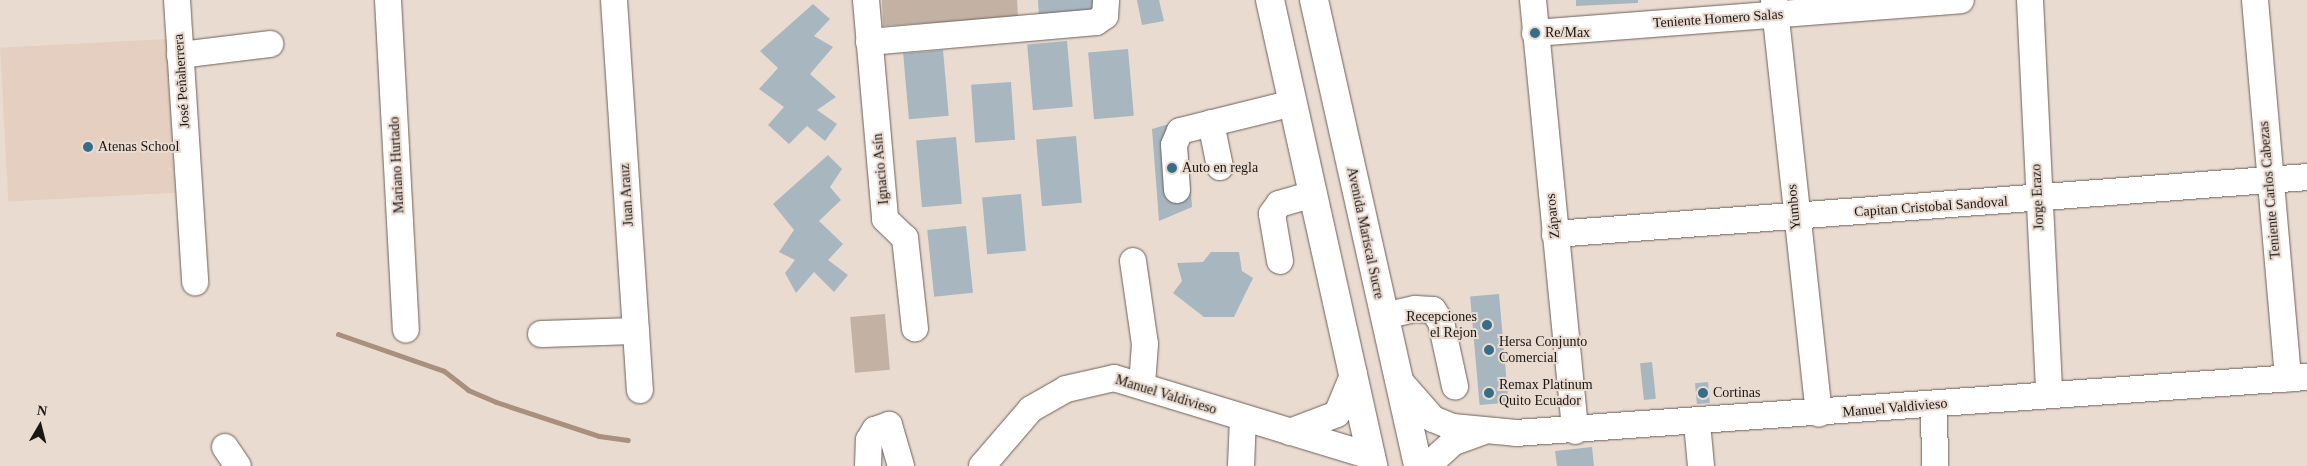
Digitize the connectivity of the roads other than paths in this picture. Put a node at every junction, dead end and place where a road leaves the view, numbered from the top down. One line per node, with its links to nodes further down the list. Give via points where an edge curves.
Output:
1 (177, 0): 16 (street, José Peñaherrera)
2 (388, 0): 32 (street, Mariano Hurtado)
3 (614, 0): 33 (street, Juan Arauz)
4 (866, 0): 14 (street, Ignacio Asín)
5 (1106, 0): 14 (street, via 1105,16 1096,22)
6 (1270, 0): 17 (main road)
7 (1314, 0): 30 (main road, Avenida Mariscal Sucre)
8 (1533, 0): 13 (street, Záparos)
9 (1961, 0): 12 (street, Teniente Homero Salas)
10 (2030, 0): 24 (street, Jorge Erazo)
11 (2255, 0): 21 (street, Teniente Carlos Cabezas)
12 (1776, 7): 13 (street, Teniente Homero Salas); 25 (street, Yumbos)
13 (1535, 33): 26 (street, Záparos)
14 (869, 42): 31 (street, Ignacio Asín, via 885,219 905,238)
15 (270, 44): 16 (street)
16 (180, 54): 29 (street, José Peñaherrera)
17 (1293, 102): 18 (street); 23 (main road)
18 (1211, 124): 19 (street); 22 (street, via 1175,137)
19 (1220, 167)
20 (2307, 178): 21 (street, Capitan Cristobal Sandoval)
21 (2268, 180): 24 (street, Capitan Cristobal Sandoval); 36 (street, Teniente Carlos Cabezas)
22 (1177, 190)
23 (1314, 194): 28 (street, via 1279,204 1272,214); 35 (main road)
24 (2038, 199): 25 (street, Capitan Cristobal Sandoval); 41 (street, Jorge Erazo)
25 (1794, 217): 26 (street, Capitan Cristobal Sandoval); 43 (street, Yumbos)
26 (1555, 234): 48 (street, Záparos)
27 (1133, 261): 38 (street, via 1145,344)
28 (1280, 261)
29 (195, 282)
30 (1386, 324): 37 (main road, Avenida Mariscal Sucre); 39 (street, via 1441,322)
31 (915, 328)
32 (406, 330)
33 (636, 331): 34 (street); 40 (street, Juan Arauz)
34 (541, 334)
35 (1354, 373): 46 (street, via 1337,414); 49 (main road)
36 (2297, 378): 41 (street, Manuel Valdivieso)
37 (1398, 379): 47 (street, Manuel Valdivieso, via 1433,419); 54 (main road, Avenida Mariscal Sucre)
38 (1142, 385): 44 (street, Manuel Valdivieso); 52 (street, Manuel Valdivieso, via 1103,378 1066,389 1031,410)
39 (1456, 386)
40 (640, 390)
41 (2049, 393): 42 (street, Manuel Valdivieso)
42 (1934, 405): 43 (street, Manuel Valdivieso); 57 (street)
43 (1819, 414): 45 (street, Manuel Valdivieso)
44 (1242, 418): 46 (street, Manuel Valdivieso); 53 (street)
45 (1697, 423): 48 (street, Manuel Valdivieso); 56 (street)
46 (1290, 432): 49 (street, Manuel Valdivieso)
47 (1482, 432): 48 (street, Manuel Valdivieso); 55 (street, Manuel Valdivieso, via 1454,442)
48 (1575, 432)
49 (1372, 461)
50 (868, 466): 51 (street, via 869,440 875,430 889,425)
51 (901, 466)
52 (982, 466)
53 (1241, 466)
54 (1418, 466)
55 (1427, 466)
56 (1701, 466)
57 (1935, 466)

